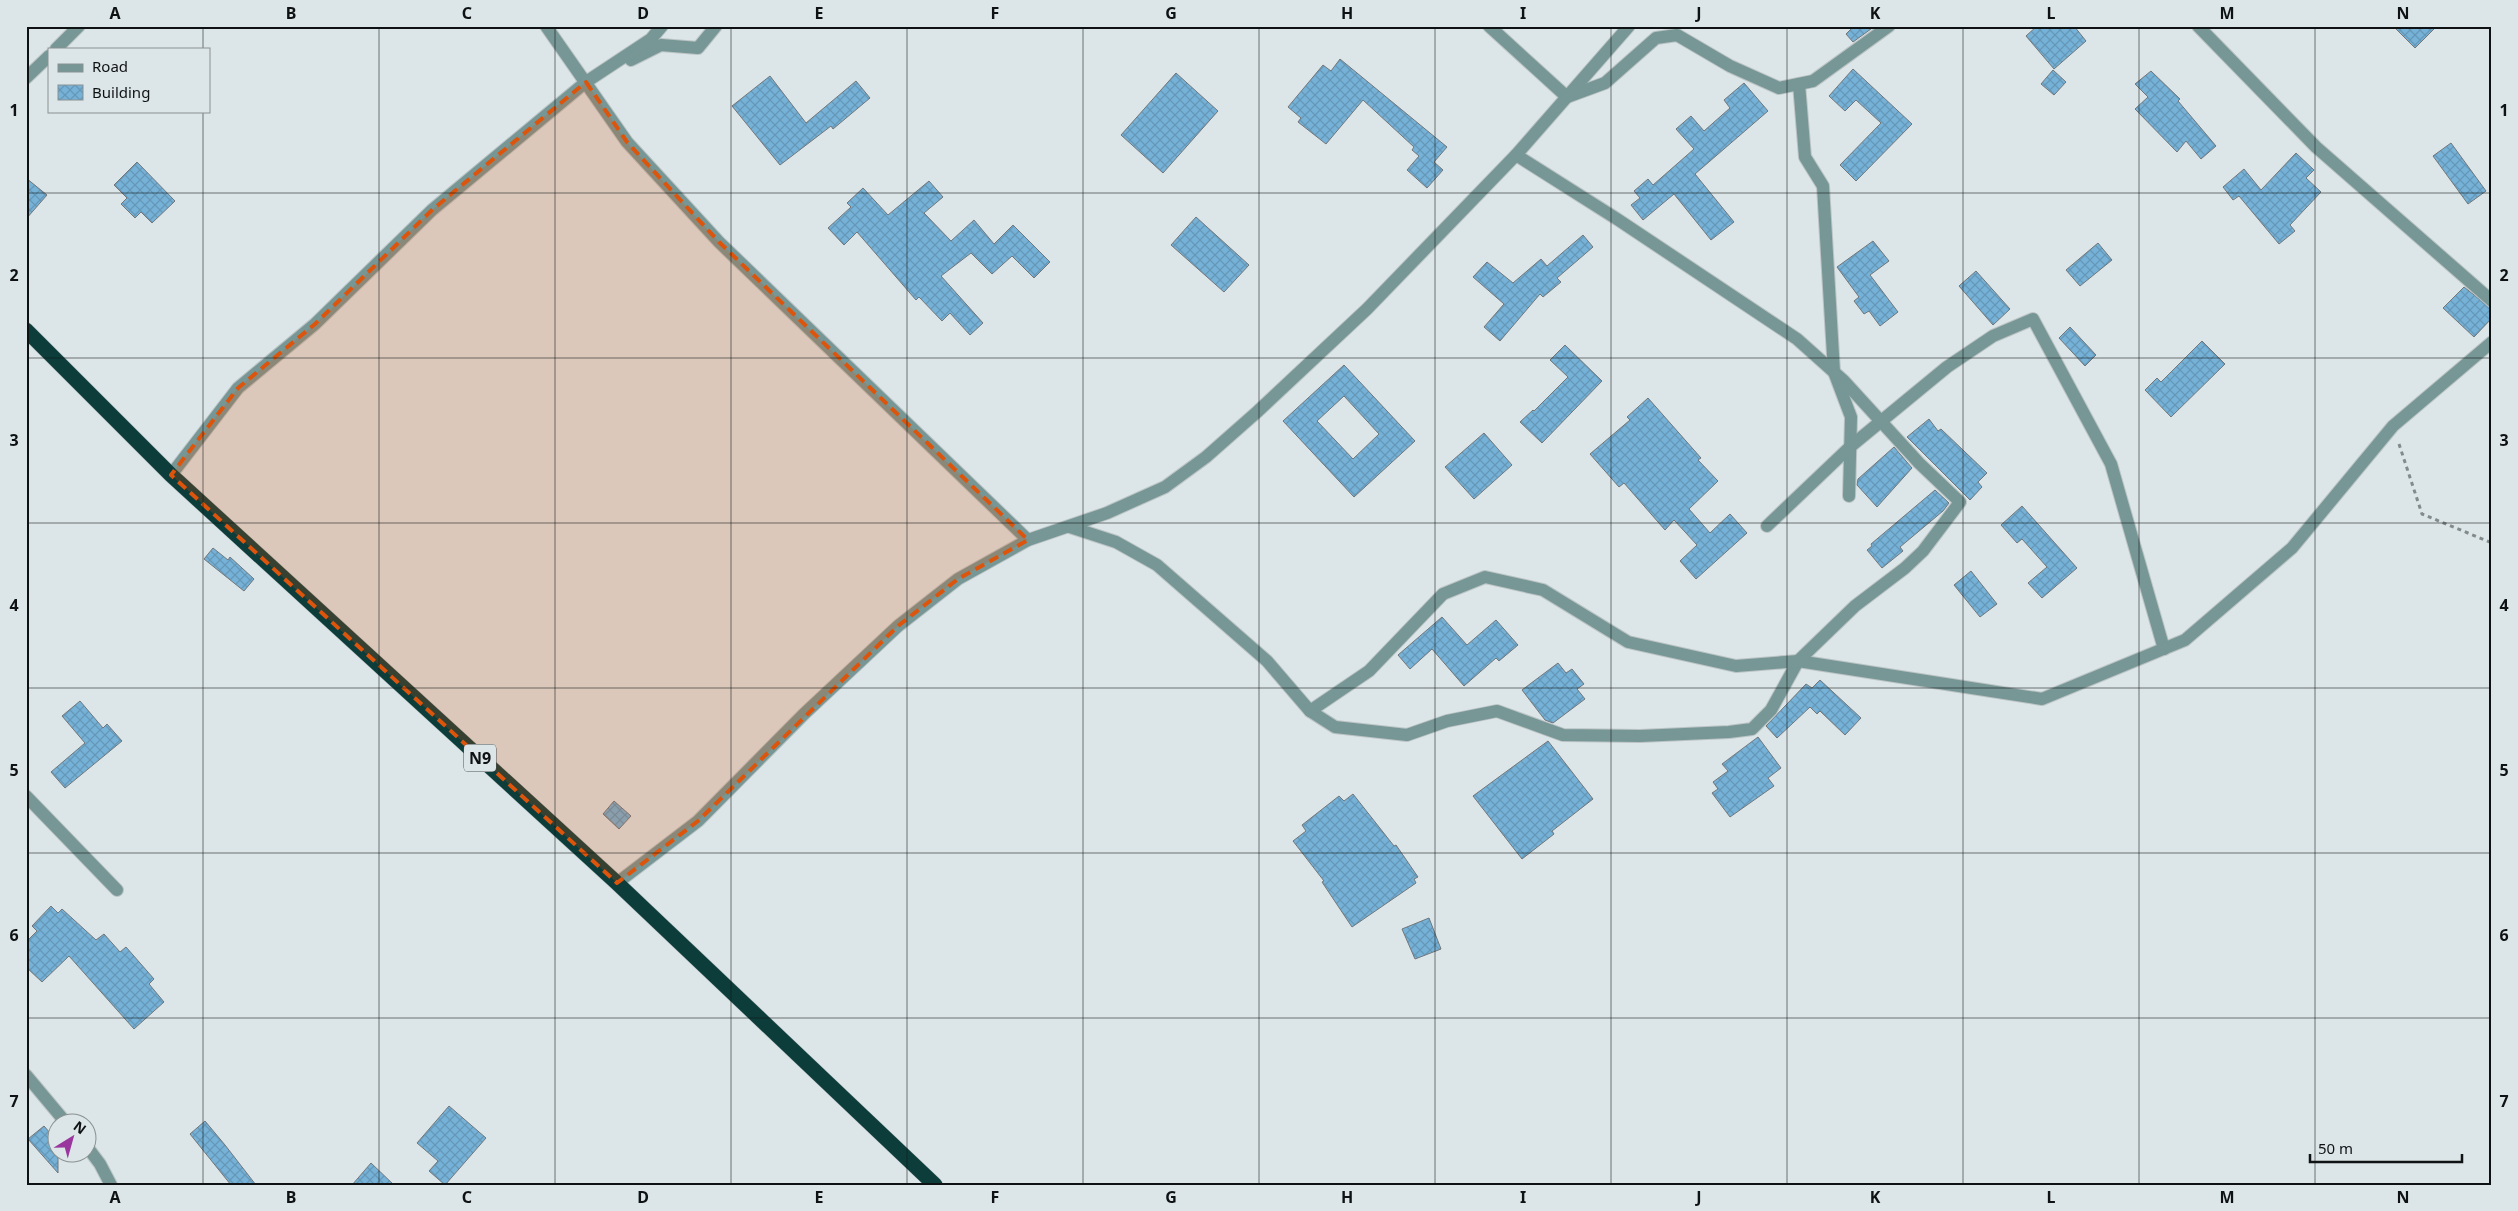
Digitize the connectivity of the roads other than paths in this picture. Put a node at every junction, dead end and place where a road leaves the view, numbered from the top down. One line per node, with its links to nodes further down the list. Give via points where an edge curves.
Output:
1 (79, 26): 9 (street)
2 (546, 26): 12 (street)
3 (662, 26): 12 (street, via 651,39)
4 (716, 26): 12 (street, via 698,48 661,46)
5 (1490, 26): 14 (street)
6 (1629, 26): 14 (street)
7 (1889, 26): 13 (street, via 1814,81)
8 (2198, 26): 16 (street, via 2316,147)
9 (57, 48)
10 (48, 57): 11 (street)
11 (26, 78)
12 (586, 82): 22 (street, via 432,210 315,324 238,388); 26 (street, via 628,142 719,242)
13 (1799, 84): 14 (street, via 1780,88 1730,66 1677,35 1656,38 1605,83); 19 (street, via 1805,157 1823,186)
14 (1567, 97): 15 (street)
15 (1516, 155): 19 (street, via 1797,339); 25 (street, via 1367,309 1206,457 1165,487)
16 (2492, 301)
17 (26, 330): 22 (highway, N9)
18 (2492, 342): 27 (street, via 2393,426 2292,548 2185,640)
19 (1834, 372): 20 (street); 21 (street, via 1852,417)
20 (1880, 420): 21 (street); 27 (street, via 1947,367 1993,336 2033,319 2111,464); 28 (street, via 1960,502 1923,551 1854,606)
21 (1850, 446): 23 (street); 24 (street)
22 (171, 475): 31 (highway, N9)
23 (1849, 496)
24 (1767, 526)
25 (1070, 527): 26 (street); 29 (street, via 1116,542 1158,565 1267,661)
26 (1028, 540): 31 (street, via 958,580 898,626 804,714 698,821)
27 (2164, 649): 28 (street, via 2042,699)
28 (1798, 661): 29 (street, via 1771,710 1752,729 1729,732 1564,735 1497,712 1447,721 1407,735 1335,727); 29 (street, via 1736,666 1628,642 1543,590 1485,577 1443,594 1369,671)
29 (1310, 711)
30 (26, 796): 32 (street)
31 (617, 883): 37 (highway, N9)
32 (117, 890)
33 (26, 1075): 34 (street)
34 (59, 1114)
35 (98, 1161): 36 (street)
36 (111, 1185)
37 (934, 1185)

